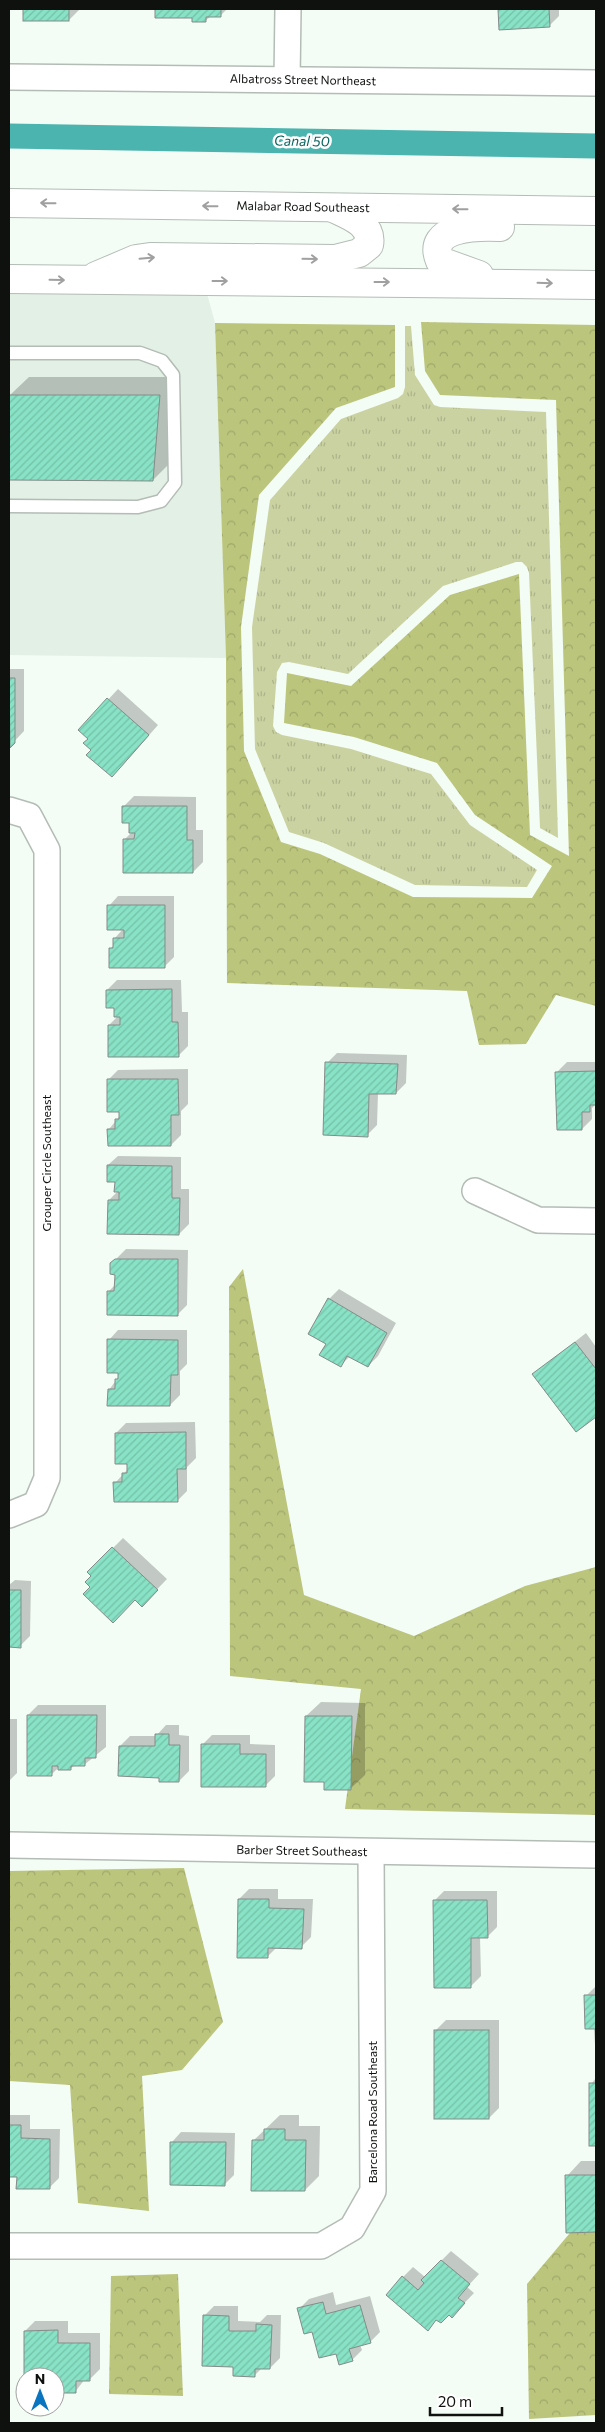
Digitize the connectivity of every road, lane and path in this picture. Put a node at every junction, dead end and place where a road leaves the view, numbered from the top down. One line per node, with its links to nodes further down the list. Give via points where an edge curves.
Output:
1 (288, 9): 3 (street)
2 (9, 77): 3 (street, Albatross Street Northeast)
3 (287, 79): 4 (street, Albatross Street Northeast)
4 (596, 83)
5 (9, 203): 6 (main road, Malabar Road Southeast, one-way to 5)
6 (332, 207): 7 (main road, Malabar Road Southeast, one-way to 6); 10 (main road, one-way to 6, via 136,259 150,257 335,259 359,253 369,245 367,228)
7 (596, 212)
8 (596, 229): 11 (main road, via 490,226 450,232 439,241 436,251 440,261)
9 (9, 279): 10 (main road, one-way to 10)
10 (86, 280): 11 (main road, one-way to 11)
11 (504, 282): 12 (main road, one-way to 12)
12 (596, 284)
13 (9, 353): 14 (lane, via 140,353 162,360 174,374 175,483 161,501 138,506)
14 (9, 506)
15 (9, 810): 18 (street, Grouper Circle Southeast, via 29,816 48,850 48,1478 36,1504)
16 (475, 1191): 17 (street, via 538,1220)
17 (596, 1221)
18 (9, 1514)
19 (9, 1845): 20 (street, Barber Street Southeast)
20 (371, 1852): 21 (street, Barber Street Southeast); 22 (street, Barcelona Road Southeast, via 374,2192 352,2228 321,2246)
21 (596, 1855)
22 (9, 2246)

